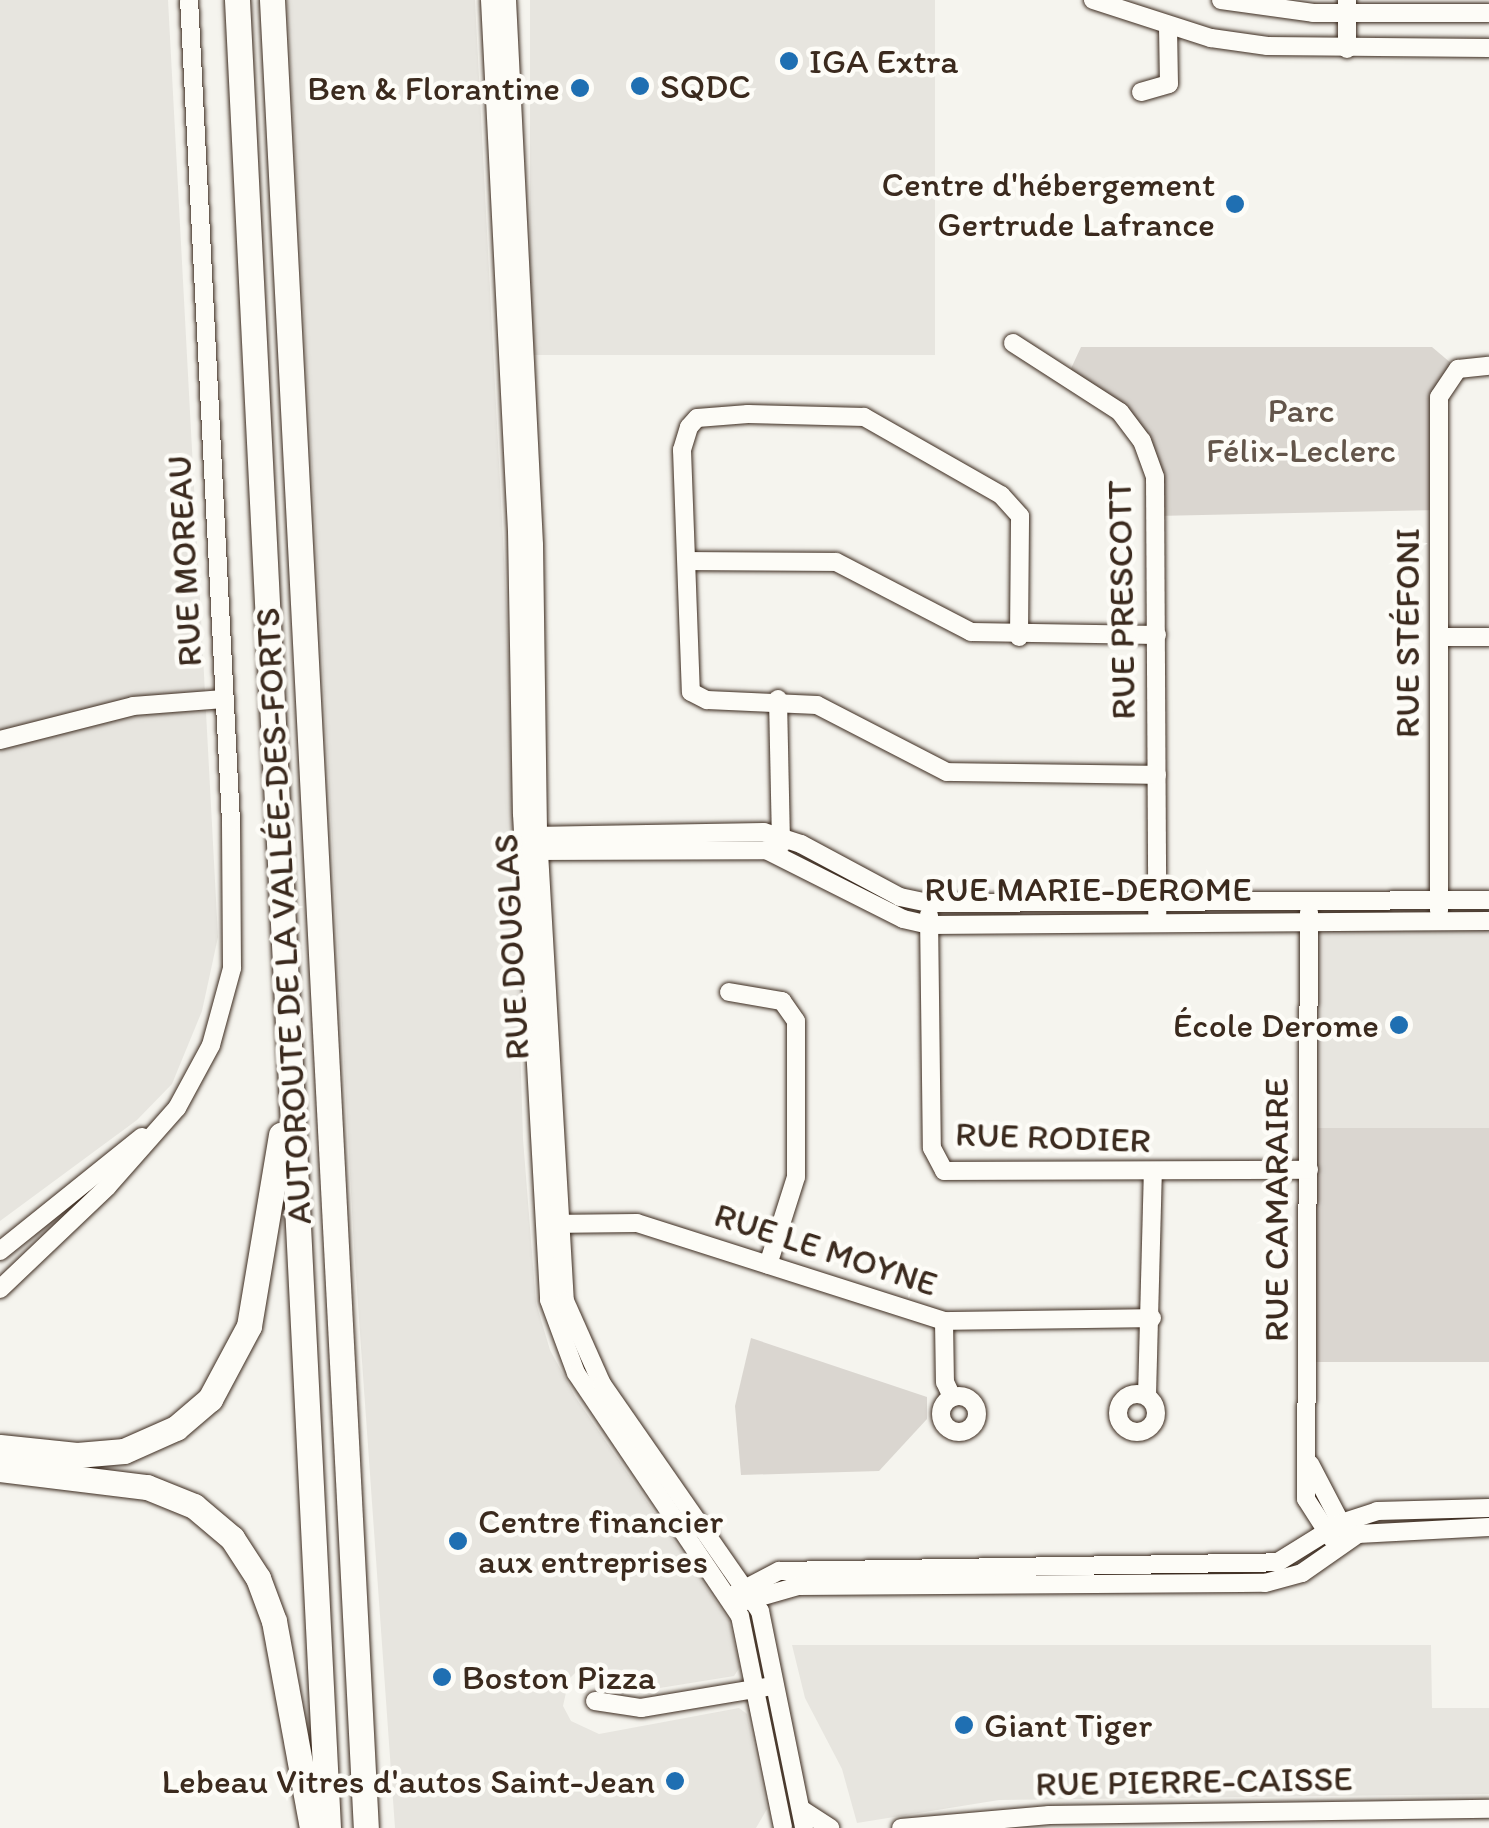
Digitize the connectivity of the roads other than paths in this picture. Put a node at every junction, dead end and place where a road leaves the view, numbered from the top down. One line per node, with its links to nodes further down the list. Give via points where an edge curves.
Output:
1 (189, 0): 21 (street, RUE MOREAU)
2 (237, 0): 39 (highway, AUTOROUTE DE LA VALLÉE-DES-FORTS)
3 (272, 0): 65 (highway, AUTOROUTE DE LA VALLÉE-DES-FORTS)
4 (490, 0): 26 (street, RUE DOUGLAS)
5 (506, 0): 26 (street, RUE DOUGLAS, via 534,545)
6 (1093, 0): 10 (street)
7 (1222, 0): 8 (street)
8 (1347, 7): 9 (street); 12 (street)
9 (1489, 13)
10 (1168, 26): 12 (street, via 1268,46); 13 (street, via 1169,84)
11 (1489, 48): 12 (street)
12 (1347, 50)
13 (1141, 92)
14 (1013, 344): 17 (street, RUE PRESCOTT, via 1094,390 1142,441 1156,477)
15 (1482, 366): 19 (street, RUE STÉFONI, via 1458,369 1440,398)
16 (688, 561): 18 (street, via 836,562 971,632); 18 (street, via 682,450 697,418 864,417 1013,506 1021,536); 22 (street, via 691,692 707,700)
17 (1156, 635): 18 (street); 24 (street, RUE PRESCOTT)
18 (1019, 637)
19 (1440, 637): 20 (street); 30 (street, RUE STÉFONI)
20 (1489, 637)
21 (224, 699): 23 (street, via 133,706); 40 (street, RUE MOREAU, via 234,951 217,1030)
22 (778, 699): 24 (street, via 817,706 947,772); 25 (street)
23 (0, 740)
24 (1157, 775): 31 (street, RUE PRESCOTT)
25 (780, 836): 26 (street, RUE MARIE-DEROME); 27 (street); 32 (street, RUE MARIE-DEROME, via 900,897)
26 (531, 843): 27 (street, RUE MARIE-DEROME, via 766,850); 43 (street, RUE DOUGLAS)
27 (782, 856): 37 (street, RUE MARIE-DEROME, via 903,918)
28 (1489, 900): 30 (street, RUE MARIE-DEROME)
29 (1310, 901): 30 (street, RUE MARIE-DEROME); 31 (street, RUE MARIE-DEROME); 35 (street, RUE CAMARAIRE)
30 (1439, 901): 33 (street, RUE STÉFONI)
31 (1157, 902): 32 (street, RUE MARIE-DEROME); 36 (street, RUE PRESCOTT)
32 (928, 903): 37 (street, RUE RODIER)
33 (1439, 921): 34 (street, RUE MARIE-DEROME); 35 (street, RUE MARIE-DEROME)
34 (1489, 921)
35 (1309, 922): 36 (street, RUE MARIE-DEROME); 41 (street, RUE CAMARAIRE)
36 (1156, 923): 37 (street, RUE MARIE-DEROME)
37 (929, 924): 42 (street, RUE RODIER, via 932,1148 944,1172)
38 (729, 992): 45 (street, via 782,1001 796,1021 796,1177)
39 (289, 1071): 51 (highway, via 262,1274 244,1341 217,1390 176,1428 124,1451 77,1455); 64 (highway, AUTOROUTE DE LA VALLÉE-DES-FORTS)
40 (177, 1108): 44 (street, RUE MOREAU); 46 (street, RUE MOREAU)
41 (1309, 1170): 42 (street, RUE RODIER); 55 (street, RUE CAMARAIRE, via 1308,1460)
42 (1153, 1172): 47 (street)
43 (551, 1224): 45 (street, RUE LE MOYNE, via 637,1224); 56 (street, RUE DOUGLAS, via 581,1348)
44 (0, 1251)
45 (768, 1266): 48 (street, RUE LE MOYNE)
46 (0, 1289)
47 (1152, 1318): 48 (street, RUE LE MOYNE); 49 (street)
48 (944, 1321): 50 (street, via 944,1382)
49 (1146, 1396)
50 (952, 1397)
51 (0, 1446)
52 (0, 1469): 63 (highway, via 147,1486 194,1506 232,1538 258,1578 274,1621)
53 (1489, 1508): 55 (street, via 1376,1511)
54 (1489, 1527): 55 (street)
55 (1338, 1535): 56 (street, via 1285,1580 948,1576 785,1586)
56 (740, 1597): 57 (street, RUE DOUGLAS, via 764,1620); 58 (street, RUE DOUGLAS)
57 (777, 1685): 58 (street); 61 (street, RUE DOUGLAS)
58 (756, 1689): 59 (street, via 631,1709); 62 (street, RUE DOUGLAS)
59 (595, 1701)
60 (1489, 1808): 67 (street, RUE PIERRE-CAISSE, via 1049,1816)
61 (802, 1819): 66 (street)
62 (778, 1823)
63 (312, 1828)
64 (328, 1828)
65 (366, 1828)
66 (830, 1828)
67 (901, 1828)

